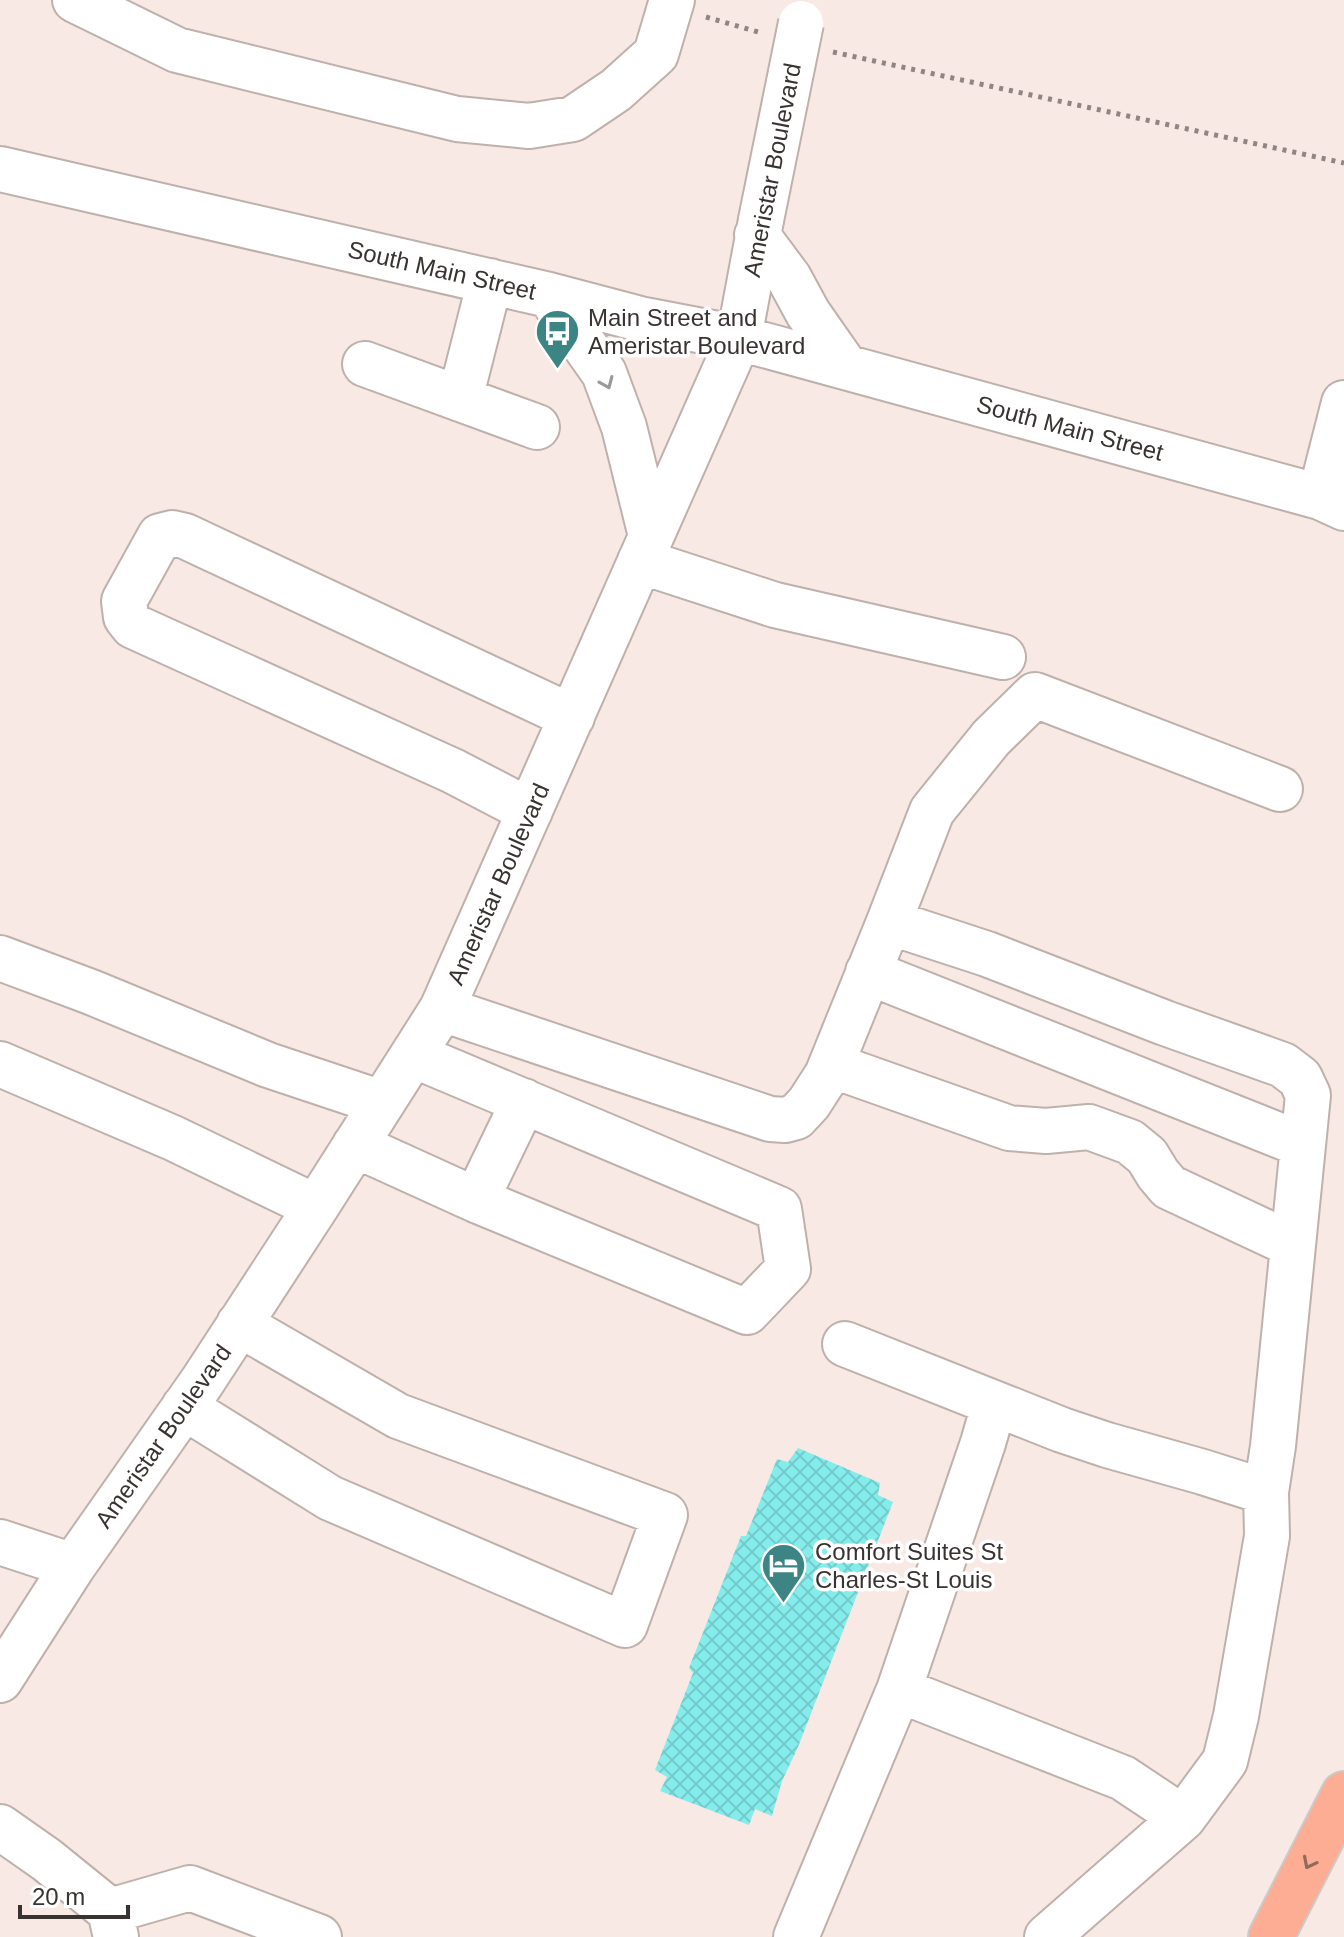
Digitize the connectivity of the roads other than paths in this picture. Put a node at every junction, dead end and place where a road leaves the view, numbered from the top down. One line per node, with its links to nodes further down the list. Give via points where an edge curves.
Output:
1 (75, 0): 3 (street, via 177,50 457,119 529,126 573,119 616,90 656,54)
2 (805, 0): 5 (street, Ameristar Boulevard, bridge)
3 (672, 3)
4 (0, 169): 6 (street, South Main Street)
5 (759, 227): 8 (street, Ameristar Boulevard); 10 (street)
6 (490, 281): 7 (street, South Main Street); 11 (street)
7 (549, 295): 8 (street, South Main Street); 15 (street, one-way to 15, via 604,373 624,427)
8 (739, 338): 10 (street, South Main Street); 15 (street, Ameristar Boulevard)
9 (365, 364): 11 (street)
10 (845, 366): 14 (street, South Main Street)
11 (460, 399): 13 (street)
12 (1344, 403): 14 (street)
13 (537, 427)
14 (1332, 503)
15 (646, 548): 16 (street, via 775,605); 17 (street, Ameristar Boulevard)
16 (1003, 657)
17 (572, 717): 19 (street, Ameristar Boulevard); 19 (street, via 185,536 160,536 124,601 133,626)
18 (1280, 789): 20 (street, via 1035,695 991,738 932,811)
19 (530, 811): 23 (street, Ameristar Boulevard)
20 (889, 922): 22 (street); 30 (street, via 1283,1065 1300,1078 1308,1095)
21 (0, 958): 28 (street, via 268,1065)
22 (868, 972): 26 (street); 30 (street)
23 (442, 1009): 24 (street, Ameristar Boulevard); 26 (street, via 770,1119 796,1117)
24 (413, 1055): 27 (street); 28 (street, Ameristar Boulevard)
25 (0, 1064): 32 (street)
26 (831, 1065): 33 (street, via 1009,1128 1089,1127 1130,1142 1169,1187)
27 (524, 1101): 31 (street); 31 (street, via 779,1209 788,1269 747,1312)
28 (382, 1103): 29 (street, Ameristar Boulevard)
29 (355, 1145): 31 (street); 32 (street, Ameristar Boulevard)
30 (1303, 1145): 33 (street)
31 (476, 1200)
32 (316, 1207): 34 (street, Ameristar Boulevard)
33 (1293, 1245): 38 (street)
34 (239, 1324): 37 (street, Ameristar Boulevard); 37 (street, via 398,1416 665,1515 625,1625 330,1498)
35 (845, 1344): 36 (street)
36 (994, 1405): 38 (street); 42 (street)
37 (184, 1407): 40 (street, Ameristar Boulevard)
38 (1266, 1492): 44 (street, via 1267,1536 1225,1761)
39 (0, 1542): 40 (street)
40 (73, 1566): 41 (street, Ameristar Boulevard)
41 (0, 1680)
42 (899, 1690): 44 (street, via 1123,1778); 48 (street)
43 (1344, 1794): 50 (highway, one-way to 50)
44 (1183, 1818): 49 (street)
45 (0, 1827): 46 (street, via 47,1860)
46 (113, 1924): 47 (street, via 190,1888)
47 (319, 1937)
48 (796, 1937)
49 (1047, 1937)
50 (1271, 1937)

